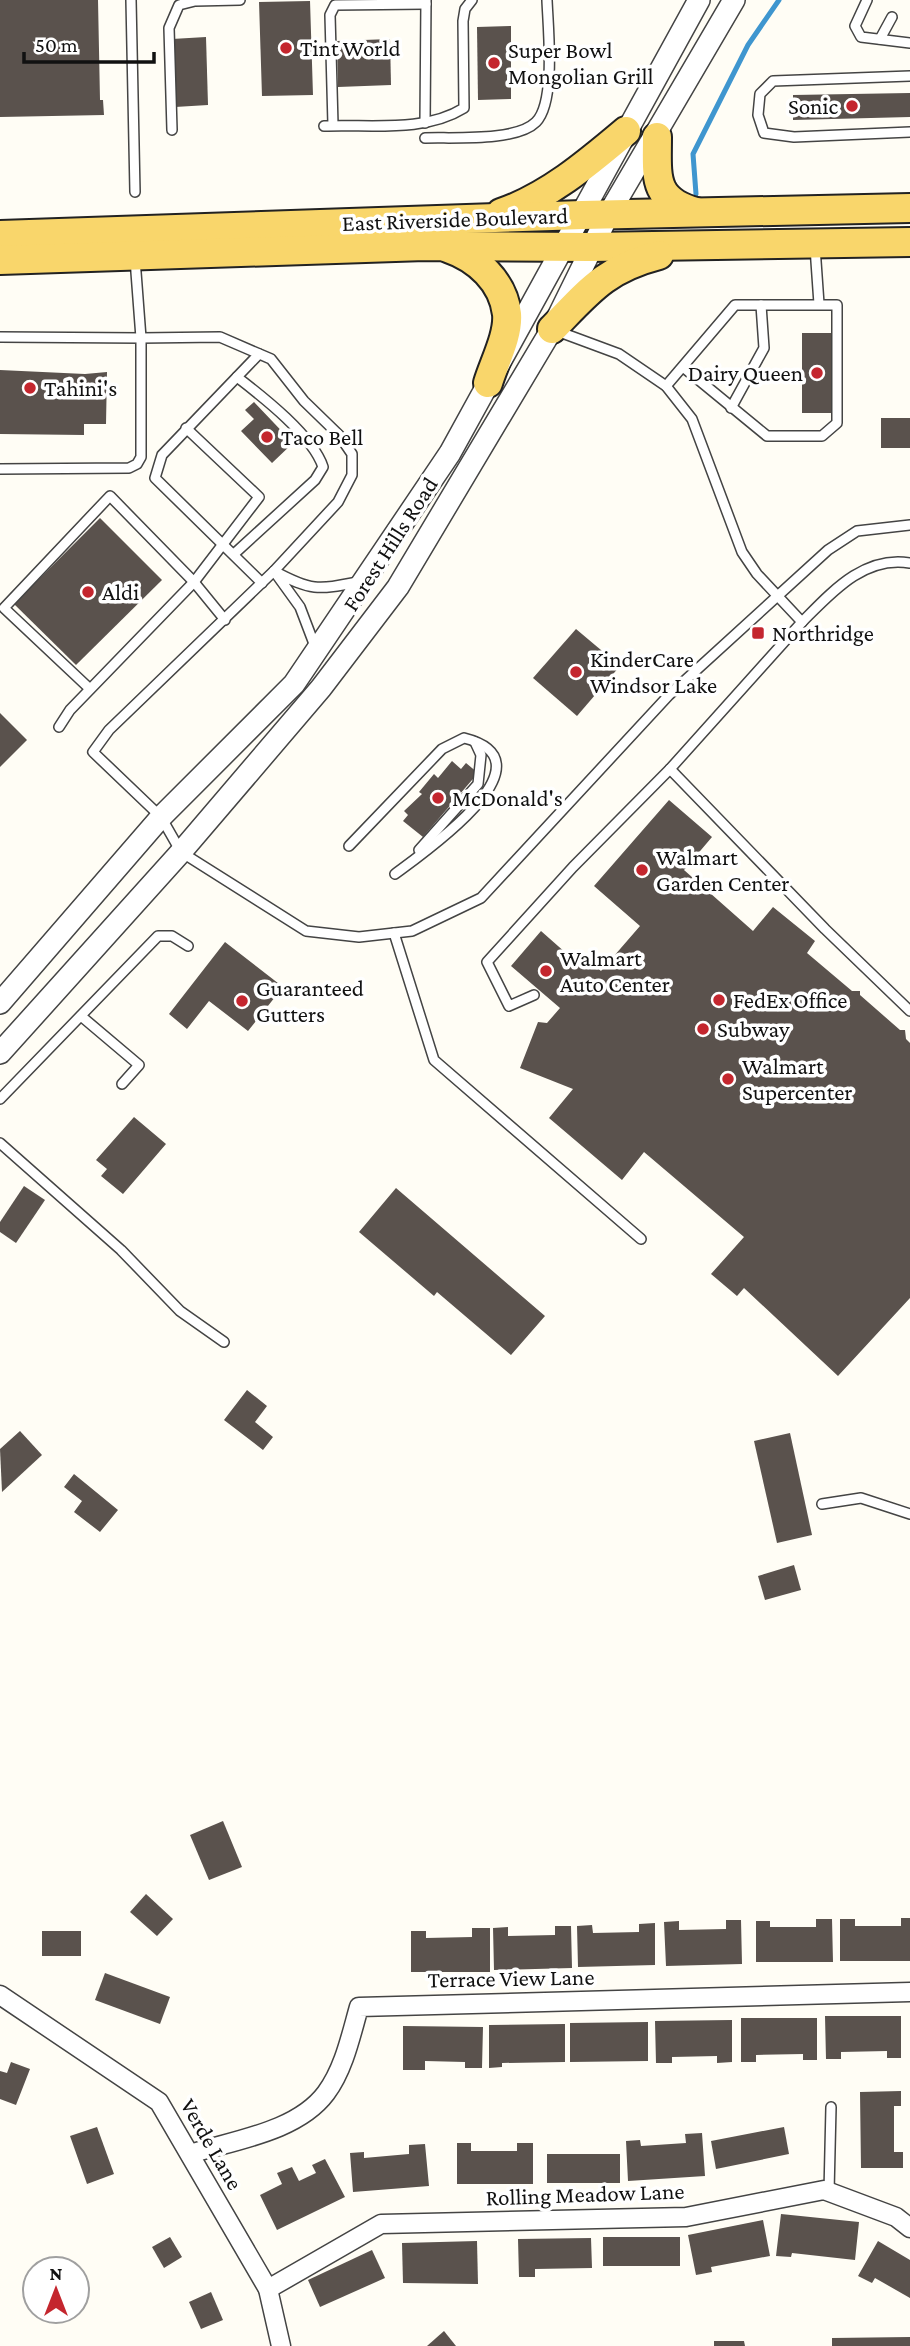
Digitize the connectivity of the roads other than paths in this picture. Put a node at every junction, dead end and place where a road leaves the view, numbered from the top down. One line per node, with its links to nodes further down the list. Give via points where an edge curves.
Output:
1 (131, 0): 19 (lane)
2 (240, 0): 14 (lane, via 195,1 179,5 173,14 169,28)
3 (472, 0): 13 (lane, via 463,21 464,108)
4 (547, 0): 18 (lane, via 548,101 536,123 504,135)
5 (699, 0): 15 (street, Forest Hills Road)
6 (734, 0): 17 (street, Forest Hills Road)
7 (867, 0): 10 (lane, via 855,26 860,37)
8 (426, 2): 13 (lane); 13 (lane, via 335,5 330,15 328,126)
9 (892, 17): 10 (lane)
10 (880, 39): 11 (lane)
11 (910, 43)
12 (910, 76): 16 (lane, via 773,81 760,94 758,115 764,133 794,137)
13 (425, 123)
14 (172, 130)
15 (626, 131): 22 (street, Forest Hills Road); 23 (main road, via 544,192 519,207)
16 (910, 132)
17 (657, 137): 21 (main road, via 657,178 665,197 680,208); 22 (street, Forest Hills Road)
18 (425, 138)
19 (135, 192)
20 (910, 208): 21 (main road, East Riverside Boulevard)
21 (720, 212): 22 (main road, East Riverside Boulevard)
22 (595, 215): 23 (main road, East Riverside Boulevard); 29 (street, Forest Hills Road); 30 (street, Forest Hills Road)
23 (481, 220): 24 (main road, East Riverside Boulevard)
24 (0, 235)
25 (910, 242): 27 (main road, East Riverside Boulevard)
26 (729, 245): 27 (main road, East Riverside Boulevard); 30 (main road, East Riverside Boulevard); 35 (main road, via 628,264 598,282)
27 (815, 245): 33 (lane)
28 (442, 246): 29 (main road, East Riverside Boulevard); 31 (main road, East Riverside Boulevard); 41 (main road, via 467,255 489,273 507,314)
29 (562, 246): 30 (main road, East Riverside Boulevard); 41 (street, Forest Hills Road)
30 (590, 247): 35 (street, Forest Hills Road)
31 (135, 256): 32 (main road, East Riverside Boulevard); 37 (lane)
32 (0, 260)
33 (819, 304): 34 (lane); 43 (lane, via 837,305 837,423 822,436 767,436)
34 (761, 305): 39 (lane, via 735,305); 43 (lane, via 764,348)
35 (552, 329): 42 (lane, via 619,354); 64 (street, Forest Hills Road, via 398,587 321,688)
36 (0, 337): 37 (lane)
37 (141, 338): 38 (lane, via 220,337); 45 (lane, via 141,457 137,464 129,468)
38 (260, 354): 40 (lane); 50 (lane, via 271,359 352,454 352,475 338,502)
39 (683, 367): 42 (lane); 43 (lane)
40 (237, 377): 44 (lane); 48 (lane, via 306,441 323,467 315,480)
41 (488, 383): 51 (street, Forest Hills Road, via 450,453)
42 (666, 386): 54 (lane, via 692,419 742,552)
43 (731, 408)
44 (186, 428): 47 (lane, via 162,455 155,478); 47 (lane, via 259,497)
45 (0, 469)
46 (910, 525): 54 (lane, via 857,531)
47 (225, 544): 48 (lane); 52 (lane)
48 (234, 554): 53 (lane)
49 (910, 563): 56 (lane, via 873,567 847,578)
50 (274, 571): 51 (lane, via 305,587 326,589); 53 (lane); 57 (lane, via 300,607)
51 (364, 580): 57 (street, Forest Hills Road)
52 (194, 582): 55 (lane); 58 (lane); 58 (lane, via 110,496 4,608)
53 (262, 583): 55 (lane)
54 (779, 595): 56 (lane); 65 (lane, via 669,695 481,898 412,931)
55 (225, 620): 62 (lane, via 109,730 93,752)
56 (802, 622): 61 (lane)
57 (316, 651): 62 (street, Forest Hills Road, via 294,684)
58 (90, 689): 59 (lane)
59 (59, 727)
60 (475, 741): 60 (lane, via 498,760 492,786 440,840 395,874 478,784 481,755); 63 (lane, via 455,740 442,749)
61 (670, 769): 67 (lane, via 487,962 509,1006); 69 (lane)
62 (161, 817): 64 (lane); 68 (street, Forest Hills Road)
63 (349, 846)
64 (181, 852): 65 (lane, via 306,931 359,937); 71 (street, Forest Hills Road)
65 (394, 933): 75 (lane, via 434,1060)
66 (188, 946): 70 (lane, via 172,936 158,936)
67 (534, 995)
68 (0, 1003)
69 (910, 1011)
70 (81, 1016): 72 (lane, via 139,1065); 73 (lane)
71 (0, 1053)
72 (122, 1084)
73 (0, 1099)
74 (0, 1143): 76 (lane, via 121,1250 180,1311)
75 (641, 1239)
76 (224, 1342)
77 (822, 1504): 78 (lane, via 860,1498)
78 (910, 1514)
79 (910, 1992): 82 (street, Terrace View Lane, via 359,2007 348,2048 326,2093 295,2120)
80 (0, 1995): 82 (street, Verde Lane, via 159,2102)
81 (831, 2107): 83 (lane)
82 (190, 2154): 85 (street, Verde Lane)
83 (829, 2192): 84 (street, Rolling Meadow Lane, via 896,2217); 85 (street, Rolling Meadow Lane, via 686,2217 381,2224)
84 (910, 2228)
85 (268, 2289): 86 (street, Verde Lane)
86 (281, 2346)

